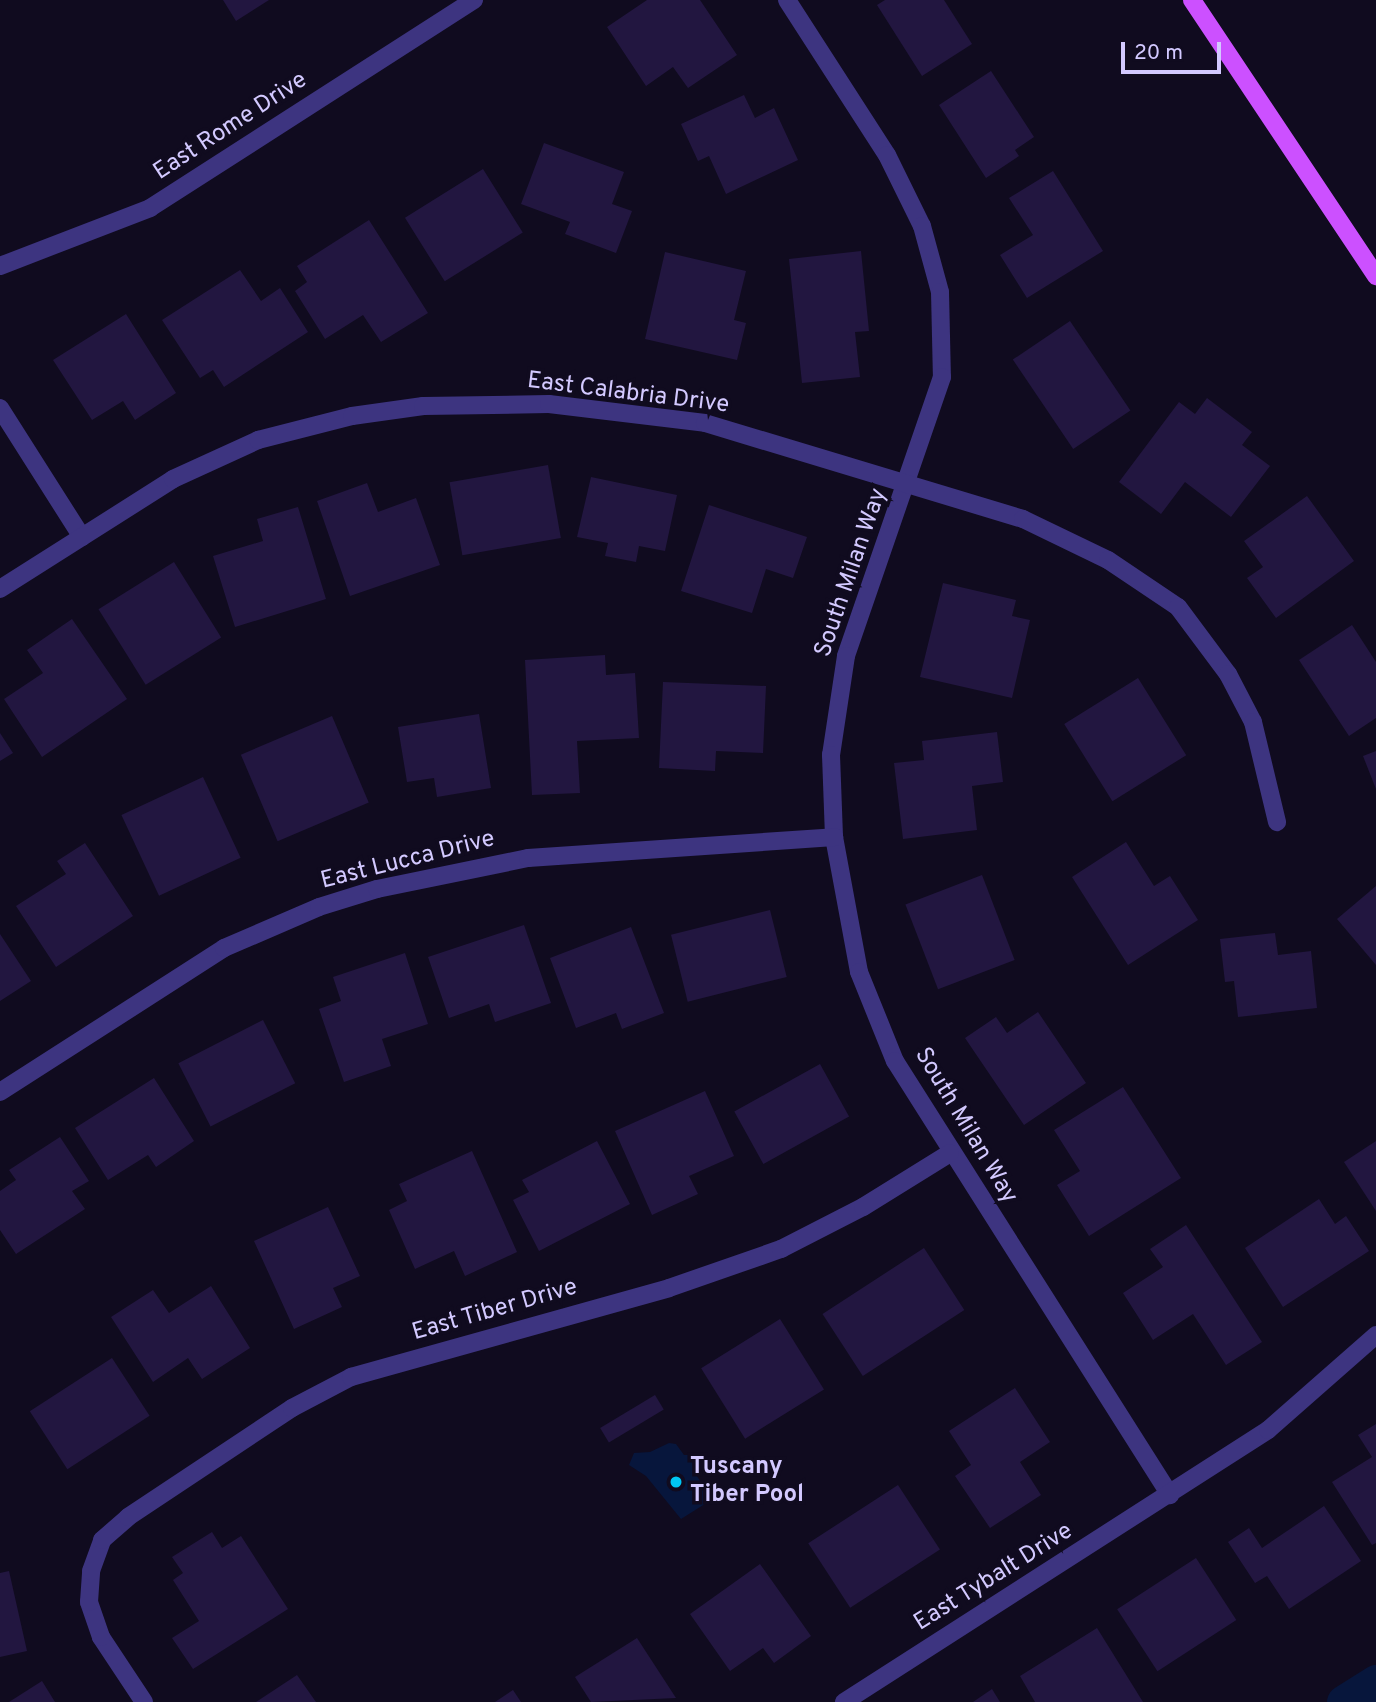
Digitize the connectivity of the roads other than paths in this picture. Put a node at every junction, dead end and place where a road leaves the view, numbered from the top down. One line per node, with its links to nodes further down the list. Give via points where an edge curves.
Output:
1 (474, 0): 4 (street, East Rome Drive, via 150,208)
2 (787, 0): 7 (street, South Milan Way, via 887,155 922,226 940,292 942,377)
3 (1192, 0): 5 (main road)
4 (0, 266)
5 (1376, 275)
6 (0, 408): 8 (street)
7 (909, 482): 8 (street, East Calabria Drive, via 705,423 550,404 423,406 352,416 258,440 173,479); 10 (street, East Calabria Drive, via 1023,519 1108,560 1178,607 1228,674 1253,722); 11 (street, South Milan Way, via 846,656 831,755)
8 (82, 537): 9 (street, East Calabria Drive)
9 (0, 589)
10 (1277, 822)
11 (834, 837): 12 (street, East Lucca Drive, via 528,858 377,889 319,907 224,948); 13 (street, South Milan Way, via 859,972 895,1061)
12 (0, 1092)
13 (950, 1153): 15 (street, South Milan Way); 16 (street, East Tiber Drive, via 781,1249 669,1288 351,1377 292,1408 128,1517 102,1540 91,1571 89,1602 101,1636)
14 (1376, 1335): 15 (street, East Tybalt Drive, via 1268,1430)
15 (1170, 1495): 17 (street, East Tybalt Drive)
16 (144, 1702)
17 (844, 1702)

